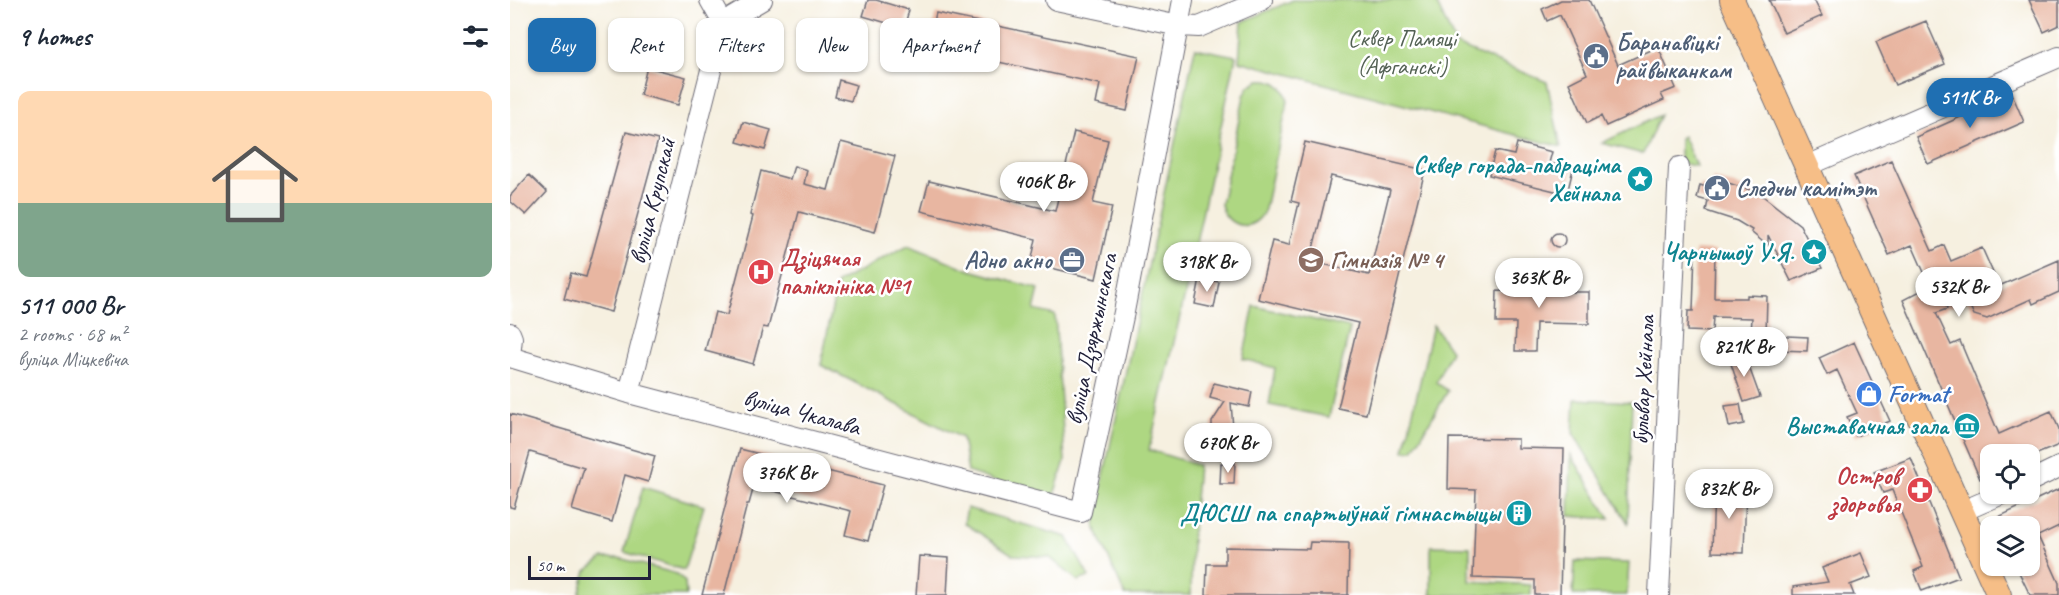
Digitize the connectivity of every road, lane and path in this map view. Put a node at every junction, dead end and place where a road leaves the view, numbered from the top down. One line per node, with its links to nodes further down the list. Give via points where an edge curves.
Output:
1 (710, 0): 7 (street)
2 (762, 0): 8 (street)
3 (1056, 0): 9 (street)
4 (1183, 0): 9 (street, вуліца Дзяржынскага)
5 (1262, 0): 9 (street, via 1199,27)
6 (1732, 0): 12 (main road)
7 (720, 18)
8 (731, 18)
9 (1179, 26): 20 (street, вуліца Дзяржынскага)
10 (2059, 57): 12 (street)
11 (711, 72): 16 (street, вуліца Крупскай)
12 (1807, 166): 21 (main road)
13 (1679, 167): 22 (street, бульвар Хейнала)
14 (510, 333): 15 (street)
15 (510, 357): 16 (street, вуліца Чкалава)
16 (630, 393): 20 (street, вуліца Чкалава)
17 (2059, 467): 18 (street)
18 (2040, 476)
19 (1980, 504): 21 (street)
20 (1081, 512)
21 (1963, 512): 23 (main road)
22 (1659, 595)
23 (1999, 595)

